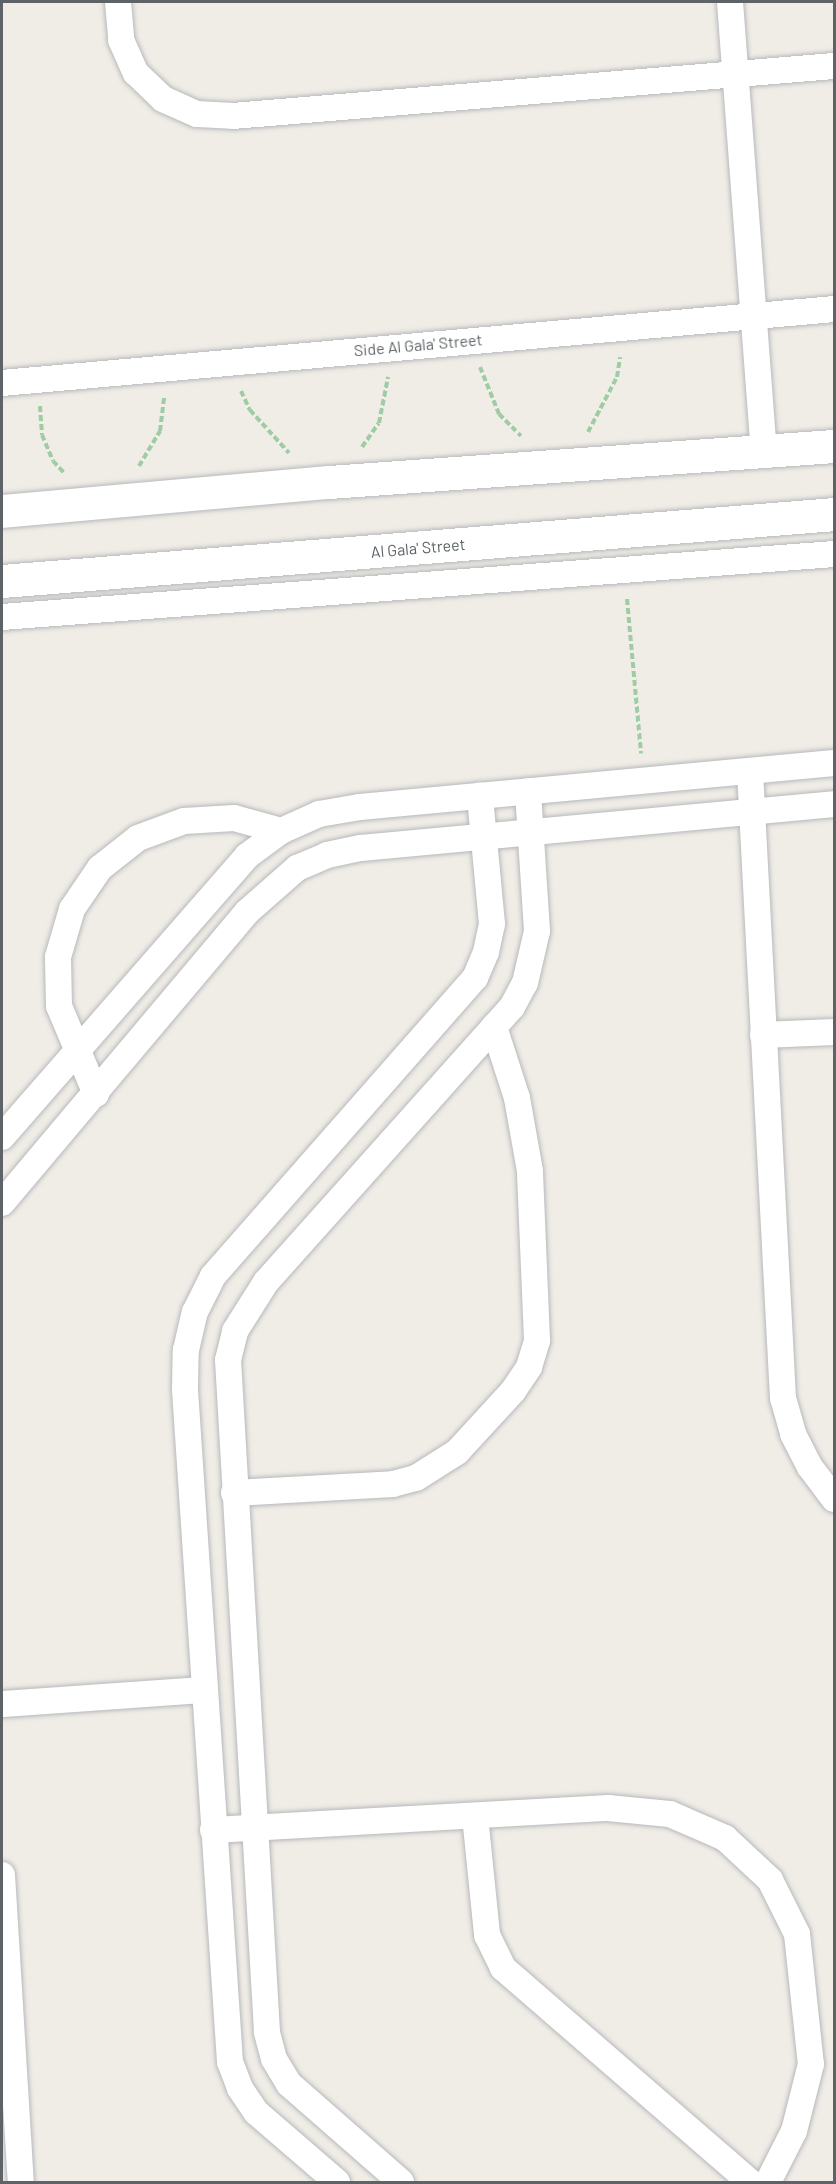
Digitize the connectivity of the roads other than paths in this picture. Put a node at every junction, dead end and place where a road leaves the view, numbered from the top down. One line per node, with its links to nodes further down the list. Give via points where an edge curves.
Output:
1 (118, 2): 4 (street, via 121,40 136,73 163,99 196,114 233,116)
2 (730, 2): 4 (street)
3 (834, 66): 4 (street)
4 (738, 76): 6 (street)
5 (834, 309): 6 (street, Side Al Gala' Street)
6 (754, 315): 7 (street, Side Al Gala' Street); 9 (street)
7 (2, 383)
8 (834, 446): 9 (street)
9 (764, 453): 10 (street, via 329,482)
10 (2, 511)
11 (834, 514): 13 (street, Al Gala' Street)
12 (834, 554): 14 (street)
13 (2, 581)
14 (2, 617)
15 (834, 763): 16 (street)
16 (750, 771): 17 (street); 20 (street)
17 (528, 791): 18 (street); 22 (street)
18 (480, 796): 21 (street, via 319,814); 23 (street)
19 (834, 804): 20 (street)
20 (752, 812): 22 (street); 26 (street)
21 (281, 831): 27 (street, via 247,856); 27 (street, via 234,819 184,821 138,838 100,868 72,909 58,957 59,1006)
22 (531, 833): 23 (street); 24 (street, via 537,931 534,958 512,1007)
23 (483, 837): 28 (street, via 361,848 327,855 297,868 248,912); 33 (street, via 492,924 475,978 232,1251 213,1276 195,1312 186,1350 185,1389)
24 (494, 1027): 31 (street, via 248,1305 235,1331 228,1360); 31 (street, via 518,1098 530,1171 537,1340 529,1367 513,1391 457,1452 416,1478 393,1484)
25 (834, 1032): 26 (street)
26 (763, 1035): 32 (street, via 783,1398 793,1434 810,1467)
27 (75, 1052): 28 (street); 29 (street)
28 (96, 1094): 30 (street)
29 (2, 1137)
30 (2, 1203)
31 (234, 1493): 36 (street)
32 (834, 1499)
33 (204, 1690): 34 (street); 37 (street)
34 (2, 1704)
35 (475, 1816): 36 (street); 42 (street, via 487,1935 503,1968); 43 (street, via 609,1809 669,1814 725,1838 770,1880 797,1934 811,2064 794,2131)
36 (254, 1827): 37 (street); 41 (street, via 267,2032 274,2059 289,2084)
37 (213, 1830): 40 (street, via 230,2062 240,2088 256,2112)
38 (2, 1875): 39 (street)
39 (21, 2182)
40 (337, 2182)
41 (401, 2182)
42 (750, 2182)
43 (768, 2182)

